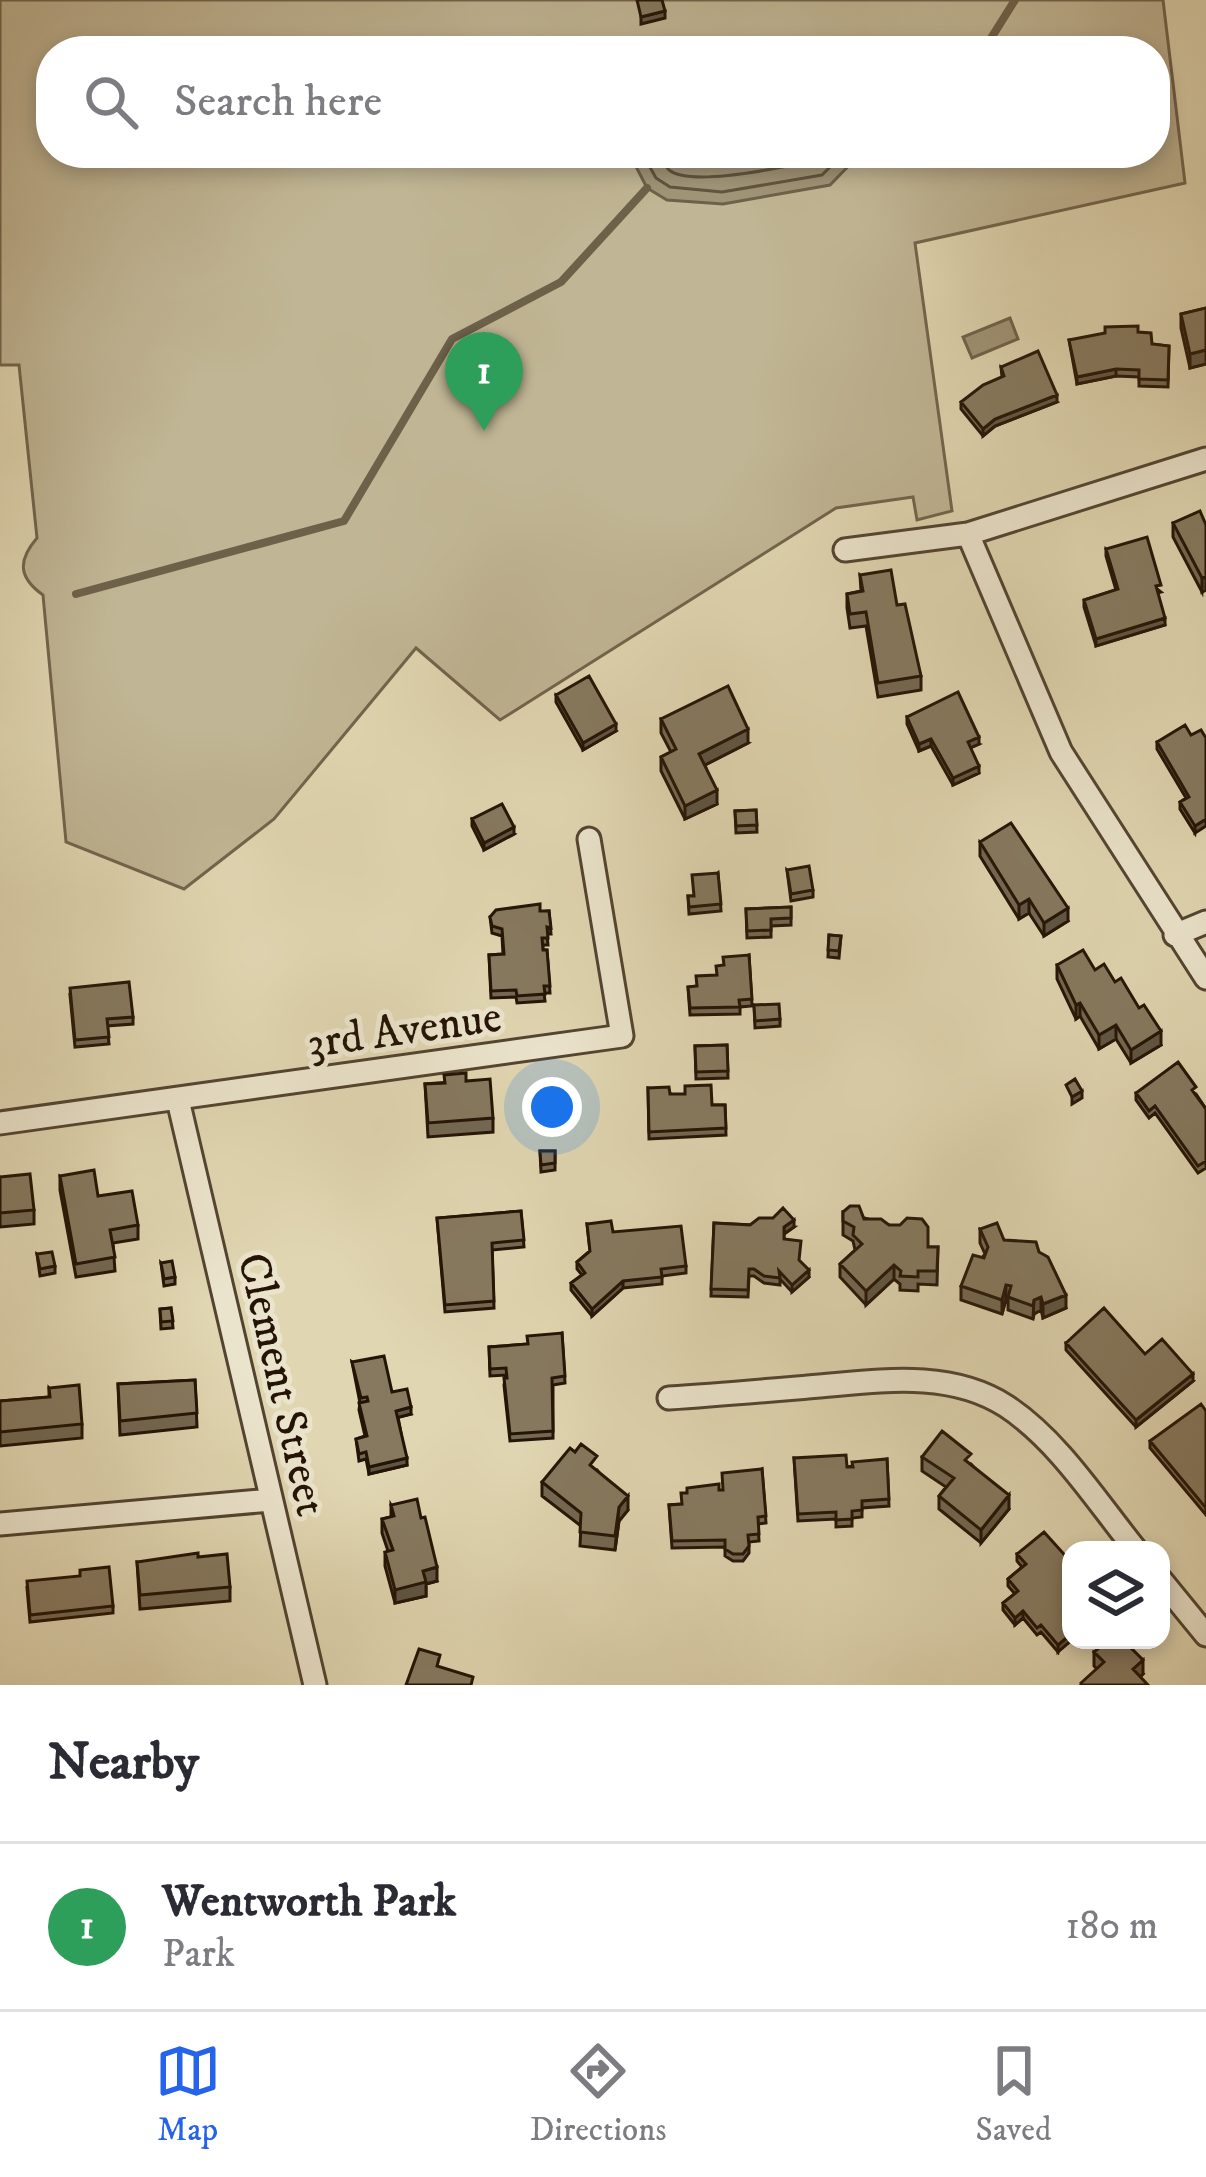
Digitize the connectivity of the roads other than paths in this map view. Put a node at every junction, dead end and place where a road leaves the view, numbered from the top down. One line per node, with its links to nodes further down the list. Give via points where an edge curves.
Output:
1 (1206, 459): 2 (street)
2 (968, 534): 3 (street); 6 (street, via 1061,752)
3 (845, 550)
4 (589, 839): 8 (street, 3rd Avenue, via 622,1036)
5 (1206, 922): 6 (street)
6 (1175, 935): 7 (street)
7 (1206, 978)
8 (178, 1100): 9 (street, 3rd Avenue); 11 (street, Clement Street)
9 (0, 1123)
10 (669, 1398): 13 (street, via 898,1380 962,1388 1002,1403 1037,1431)
11 (271, 1500): 12 (street); 16 (street, Clement Street)
12 (0, 1524)
13 (1129, 1541)
14 (1170, 1590): 15 (street)
15 (1204, 1628)
16 (315, 1685)

